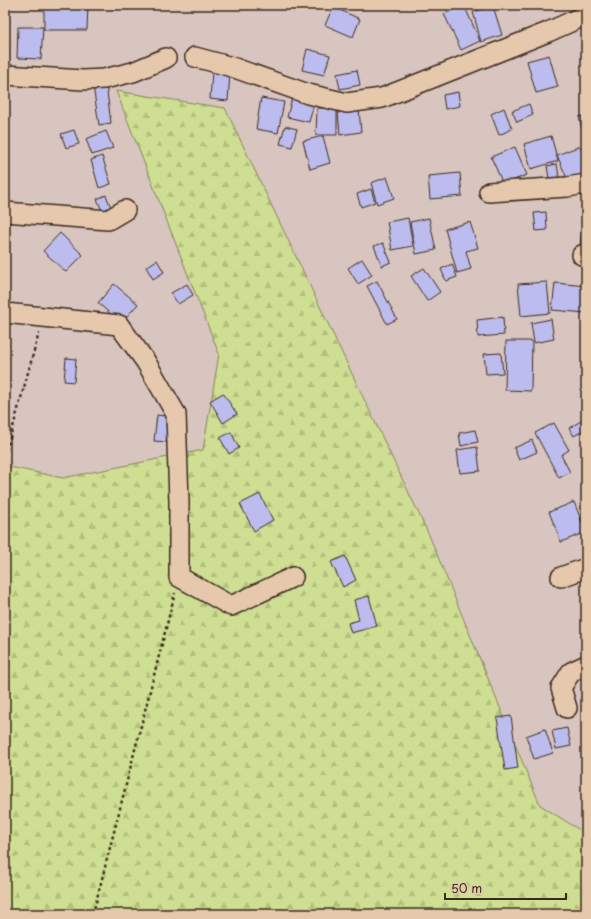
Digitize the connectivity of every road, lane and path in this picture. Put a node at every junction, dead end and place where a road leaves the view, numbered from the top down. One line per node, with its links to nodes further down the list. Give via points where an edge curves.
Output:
1 (586, 15): 2 (street, via 382,98 348,102 308,94 232,67)
2 (195, 57)
3 (166, 58): 4 (street, via 133,72 104,79)
4 (5, 75)
5 (586, 184): 6 (street, via 567,188)
6 (489, 192)
7 (124, 210): 8 (street, via 108,220)
8 (5, 212)
9 (5, 313): 10 (street)
10 (44, 317): 11 (path); 14 (street, via 119,325 146,362 176,414)
11 (5, 456)
12 (586, 568): 15 (street)
13 (292, 576): 14 (street, via 231,606)
14 (179, 577): 18 (path)
15 (561, 577)
16 (586, 665): 17 (street, via 571,672 561,688)
17 (567, 708)
18 (93, 914)

